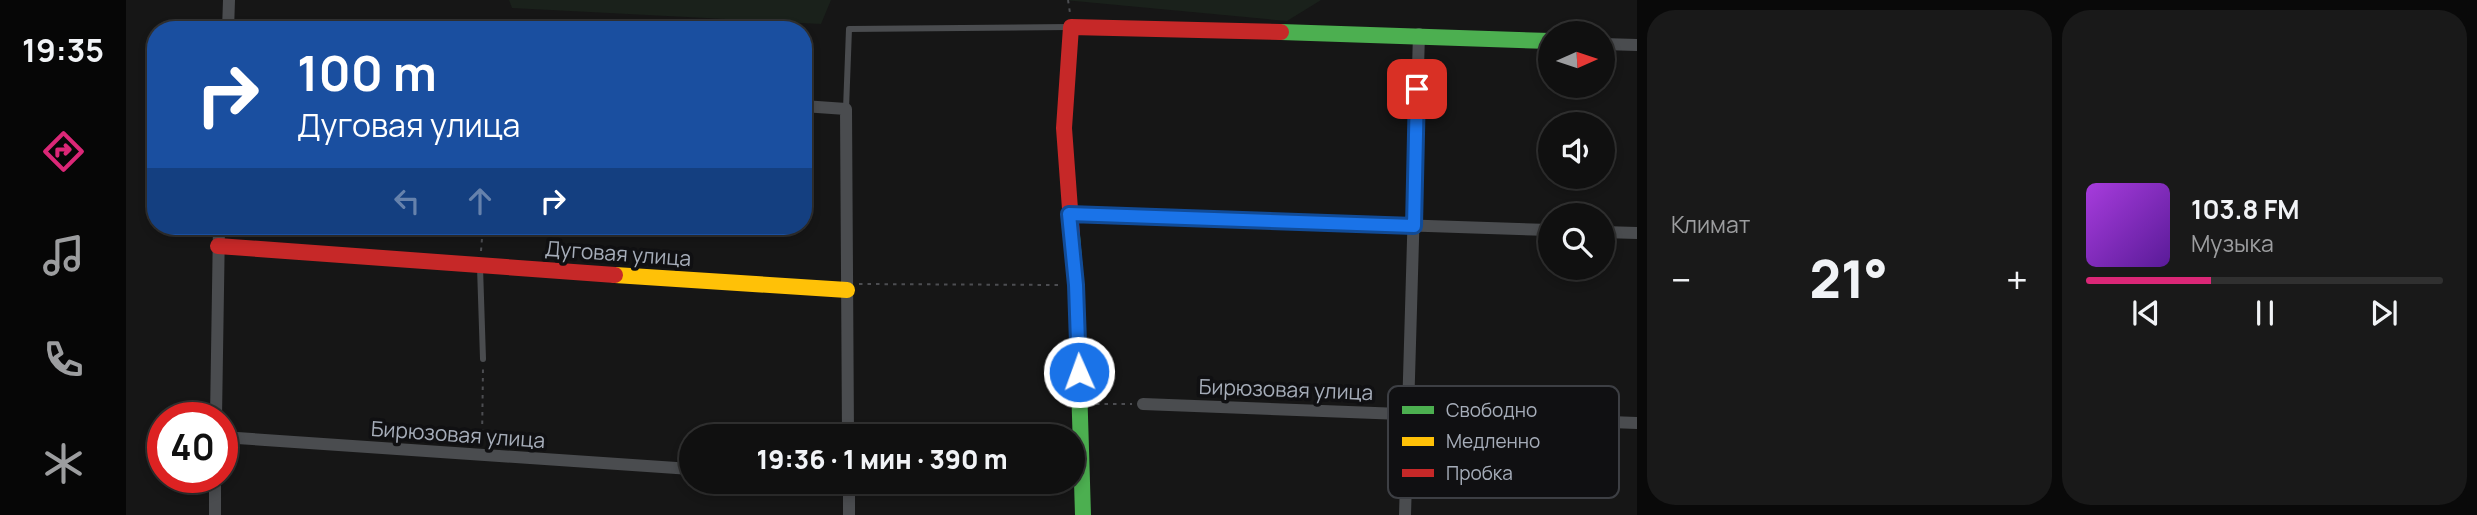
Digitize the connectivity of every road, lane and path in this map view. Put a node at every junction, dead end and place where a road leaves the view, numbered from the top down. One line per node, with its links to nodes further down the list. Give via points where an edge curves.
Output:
1 (229, 0): 2 (street)
2 (228, 21)
3 (1071, 27): 4 (street); 9 (lane, via 849,29); 10 (street, via 1064,128)
4 (1419, 34): 5 (street); 11 (street)
5 (1538, 40)
6 (1615, 44): 7 (street)
7 (1637, 45)
8 (812, 107): 9 (street)
9 (846, 109): 20 (street)
10 (1069, 214): 11 (street); 19 (street)
11 (1414, 226): 12 (street); 22 (street)
12 (1538, 230)
13 (1615, 232): 14 (street)
14 (1637, 233)
15 (219, 235): 17 (street)
16 (482, 235): 18 (path)
17 (218, 246): 18 (street, Дуговая улица); 23 (street)
18 (480, 266): 20 (street, Дуговая улица); 21 (lane)
19 (1076, 285): 20 (path); 25 (street)
20 (847, 287): 29 (street)
21 (483, 359): 31 (path)
22 (1409, 386)
23 (216, 402)
24 (1143, 404): 25 (path); 26 (street, Бирюзовая улица)
25 (1081, 405): 37 (street)
26 (1388, 414)
27 (1619, 422): 28 (street, Бирюзовая улица)
28 (1637, 423)
29 (848, 424)
30 (238, 438): 31 (street, Бирюзовая улица)
31 (482, 457): 32 (street, Бирюзовая улица)
32 (679, 468)
33 (215, 493): 35 (street)
34 (849, 494): 36 (street)
35 (215, 515)
36 (849, 515)
37 (1083, 515)

